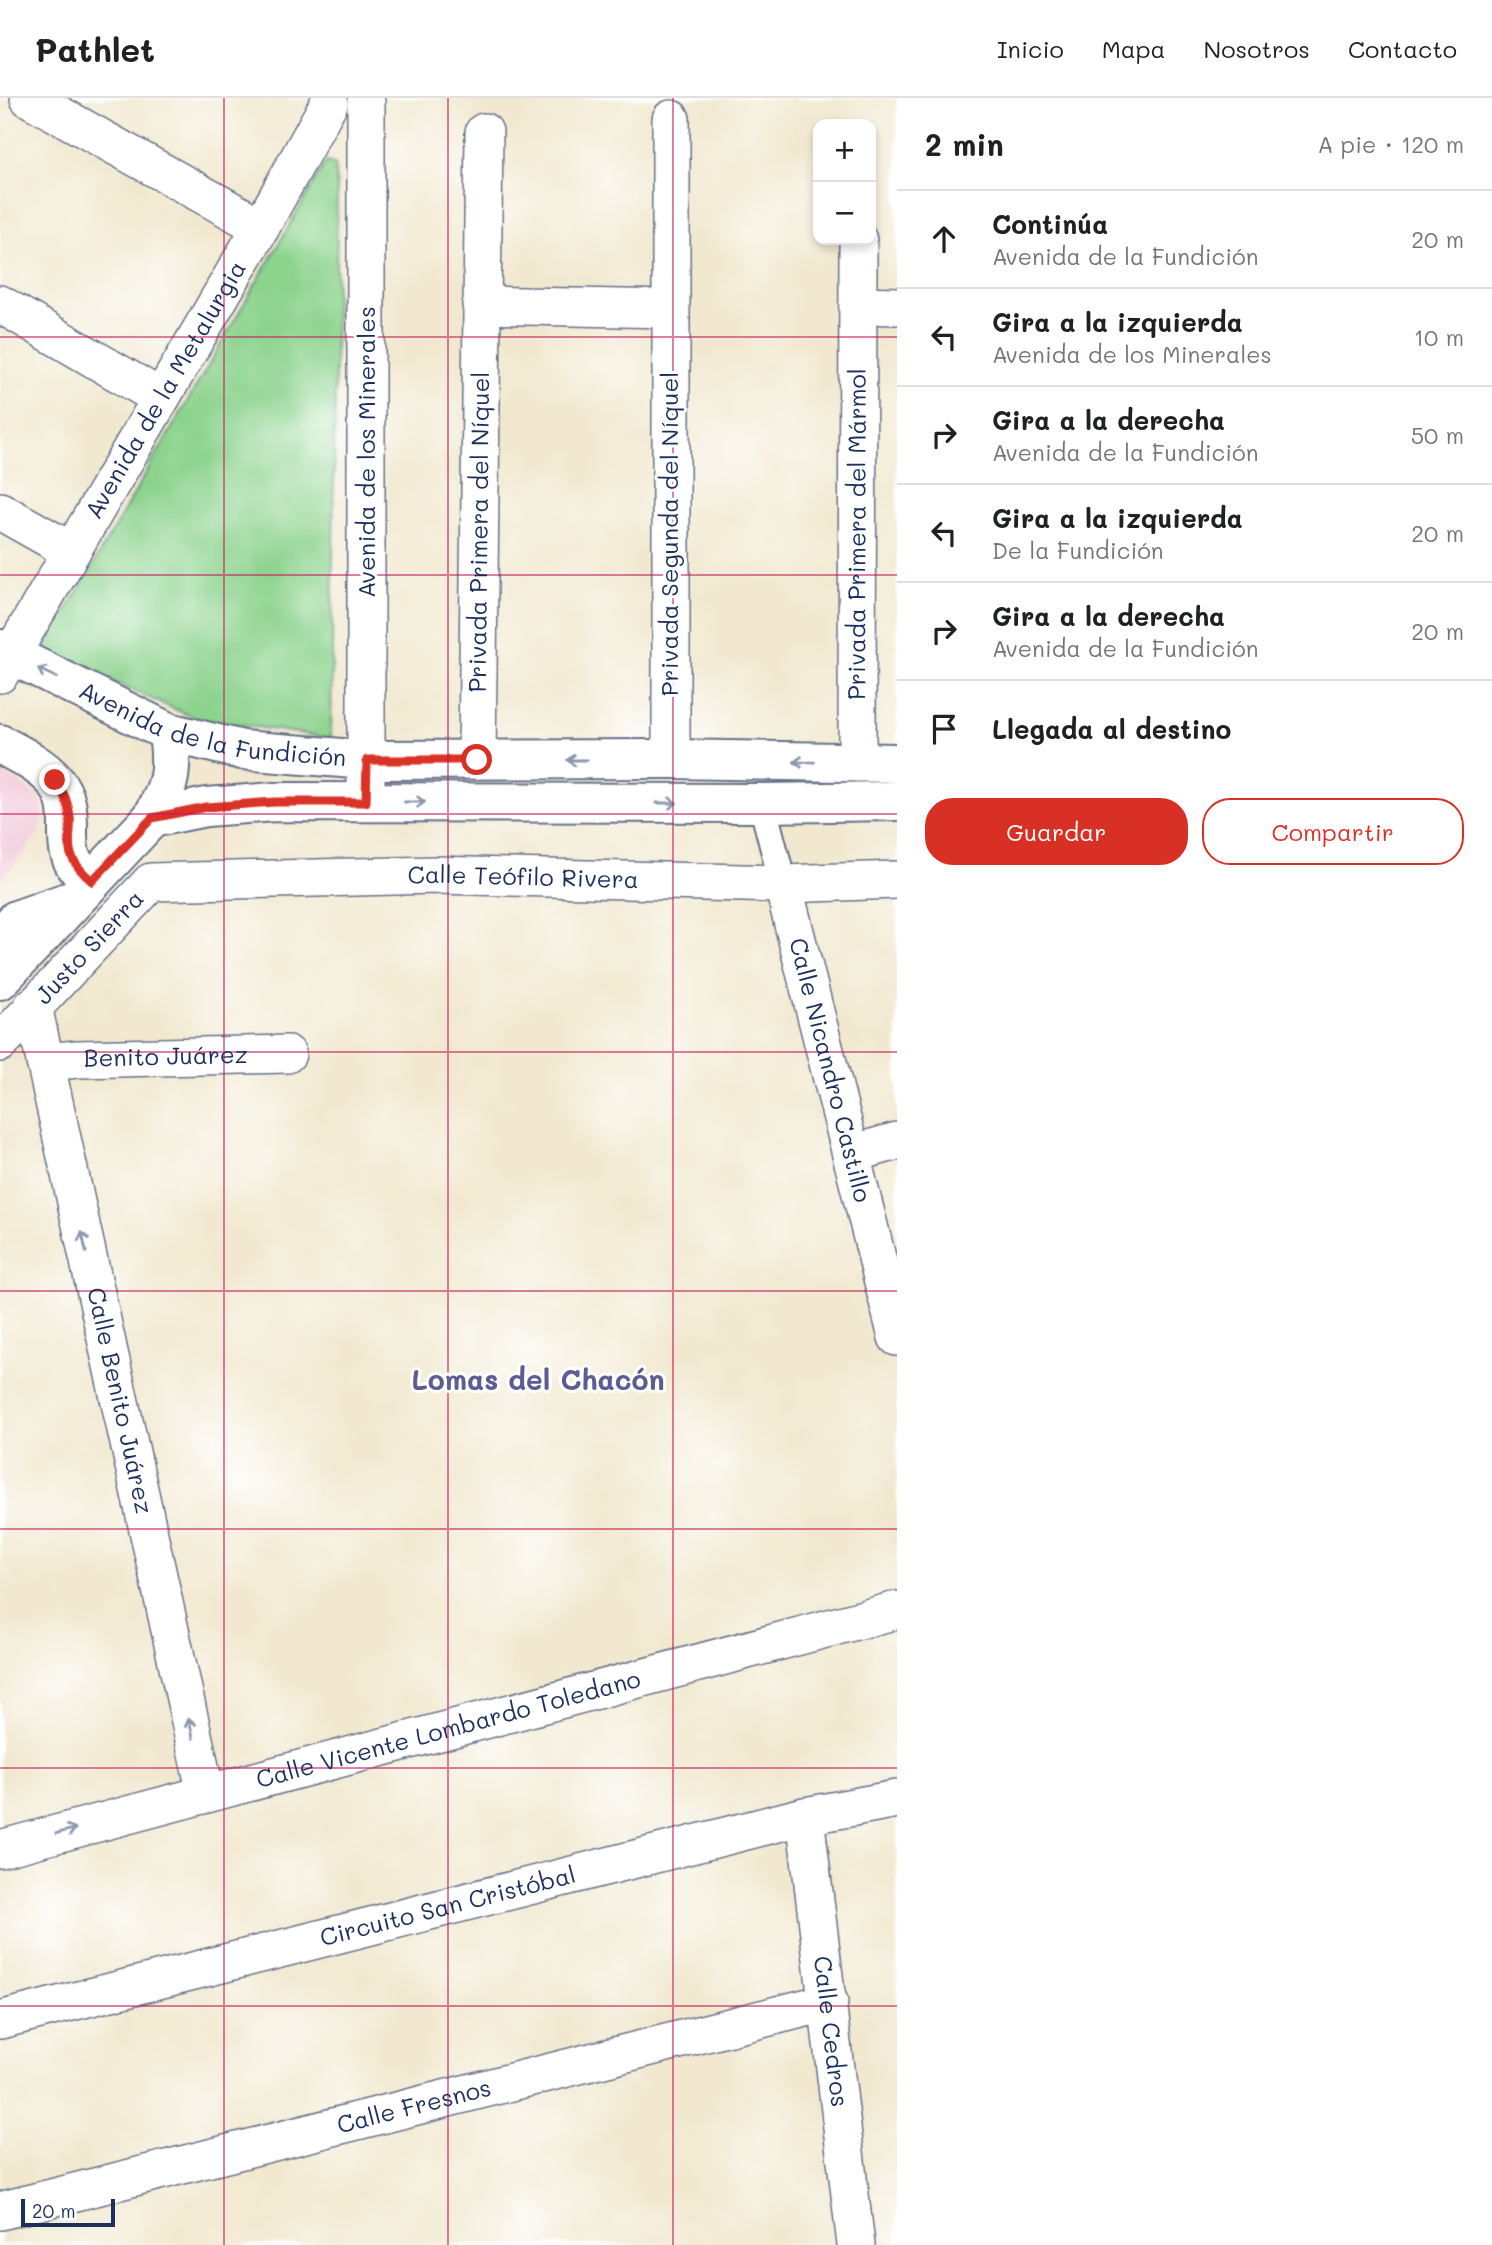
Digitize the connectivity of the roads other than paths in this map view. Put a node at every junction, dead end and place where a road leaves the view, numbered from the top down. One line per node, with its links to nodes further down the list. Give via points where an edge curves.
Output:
1 (29, 98): 6 (street)
2 (368, 100): 3 (street, via 354,107); 20 (street, Avenida de los Minerales)
3 (326, 101): 6 (street, Avenida de la Metalurgia)
4 (671, 119): 12 (street, Privada Segunda del Níquel)
5 (484, 132): 9 (street, Privada Primera del Níquel)
6 (261, 227): 13 (street, Avenida de la Metalurgia)
7 (858, 245): 10 (street, Privada Primera del Mármol)
8 (0, 304): 13 (street)
9 (481, 305): 12 (street); 21 (street, Privada Primera del Níquel)
10 (858, 305): 11 (street); 22 (street, Privada Primera del Mármol)
11 (897, 306)
12 (670, 309): 19 (street, Privada Segunda del Níquel)
13 (161, 398): 15 (street, Avenida de la Metalurgia)
14 (0, 511): 15 (street)
15 (71, 551): 16 (street, Avenida de la Metalurgia)
16 (4, 660): 17 (street, Avenida de la Fundición, one-way to 16)
17 (168, 733): 20 (street, Avenida de la Fundición, via 242,750); 27 (street, via 172,762 166,792)
18 (0, 744): 31 (street, via 55,780 66,800 69,854)
19 (671, 759): 21 (street, Avenida de la Fundición, one-way to 21); 22 (street, Avenida de la Fundición, one-way to 19)
20 (367, 760): 21 (street, Avenida de la Fundición); 25 (street, Avenida de los Minerales)
21 (477, 760)
22 (857, 763): 23 (street, Avenida de la Fundición)
23 (897, 763)
24 (897, 801): 26 (street, Avenida de la Fundición)
25 (366, 802): 26 (street, Avenida de la Fundición, one-way to 26); 27 (street, Avenida de la Fundición, via 206,807)
26 (762, 803): 30 (street)
27 (152, 818): 31 (street)
28 (897, 880): 30 (street, Calle Teófilo Rivera)
29 (151, 882): 30 (street, Calle Teófilo Rivera, via 435,874); 34 (street, Justo Sierra)
30 (783, 884): 39 (street, Calle Nicandro Castillo)
31 (82, 891): 32 (street, via 16,920); 33 (street)
32 (0, 938)
33 (0, 980)
34 (33, 1006): 35 (street, Justo Sierra); 37 (street, Calle Benito Juárez)
35 (0, 1043)
36 (288, 1054): 37 (street, Benito Juárez)
37 (45, 1062): 42 (street, Calle Benito Juárez, one-way to 37)
38 (897, 1141): 39 (street)
39 (851, 1154): 40 (street, Calle Nicandro Castillo)
40 (897, 1337)
41 (897, 1610): 42 (street, Calle Vicente Lombardo Toledano)
42 (206, 1794): 45 (street, Calle Vicente Lombardo Toledano, one-way to 42)
43 (897, 1799): 44 (street, Circuito San Cristóbal)
44 (805, 1816): 46 (street, Calle Cedros); 47 (street, Circuito San Cristóbal)
45 (0, 1849)
46 (829, 2002): 48 (street, Calle Fresnos); 49 (street, Calle Cedros)
47 (0, 2020)
48 (0, 2211)
49 (856, 2245)

